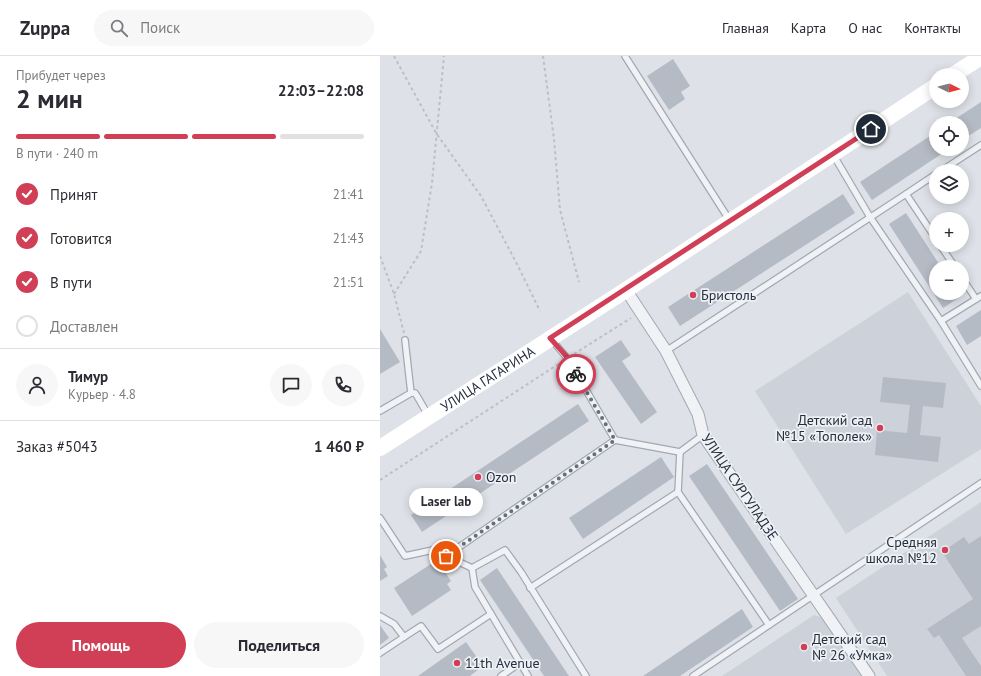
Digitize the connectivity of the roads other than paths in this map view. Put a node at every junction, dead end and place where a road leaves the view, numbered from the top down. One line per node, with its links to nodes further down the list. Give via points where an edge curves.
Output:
1 (625, 56): 11 (lane)
2 (981, 57): 3 (street)
3 (964, 68)
4 (929, 91): 6 (street, УЛИЦА ГАГАРИНА)
5 (981, 144): 7 (lane)
6 (833, 154): 10 (lane); 11 (street, УЛИЦА ГАГАРИНА)
7 (951, 164)
8 (929, 179): 9 (lane)
9 (906, 194): 10 (lane); 12 (lane)
10 (870, 217): 16 (lane); 19 (lane)
11 (730, 222): 14 (street, УЛИЦА ГАГАРИНА)
12 (929, 228)
13 (969, 286): 15 (lane)
14 (626, 290): 17 (street, УЛИЦА ГАГАРИНА); 19 (street, УЛИЦА СУРГУЛАДЗЕ)
15 (978, 297): 16 (lane)
16 (941, 321): 20 (lane)
17 (550, 338): 23 (street, УЛИЦА ГАГАРИНА); 25 (lane, via 568,358)
18 (406, 340): 21 (lane)
19 (666, 351): 24 (street, УЛИЦА СУРГУЛАДЗЕ, via 698,414)
20 (981, 386)
21 (411, 393): 22 (lane); 23 (lane, via 417,396)
22 (380, 411)
23 (429, 417): 26 (street, УЛИЦА ГАГАРИНА)
24 (703, 435): 27 (lane); 34 (street, УЛИЦА СУРГУЛАДЗЕ)
25 (615, 440): 27 (lane); 31 (lane)
26 (381, 447)
27 (680, 452): 29 (lane)
28 (981, 483): 34 (lane)
29 (678, 492): 33 (lane); 37 (lane)
30 (380, 518): 31 (lane, via 404,556 433,550)
31 (446, 556): 32 (lane)
32 (472, 568): 33 (lane, via 505,550); 35 (lane, via 475,587)
33 (530, 588): 43 (lane)
34 (814, 594): 37 (lane); 45 (street, УЛИЦА СУРГУЛАДЗЕ)
35 (491, 614): 38 (lane, via 438,650 421,626); 40 (lane)
36 (380, 616): 38 (lane, via 394,624)
37 (769, 625): 44 (lane)
38 (404, 637): 39 (lane)
39 (380, 653)
40 (520, 663): 41 (lane); 42 (lane)
41 (501, 676)
42 (528, 676)
43 (586, 676)
44 (693, 676)
45 (869, 676)

